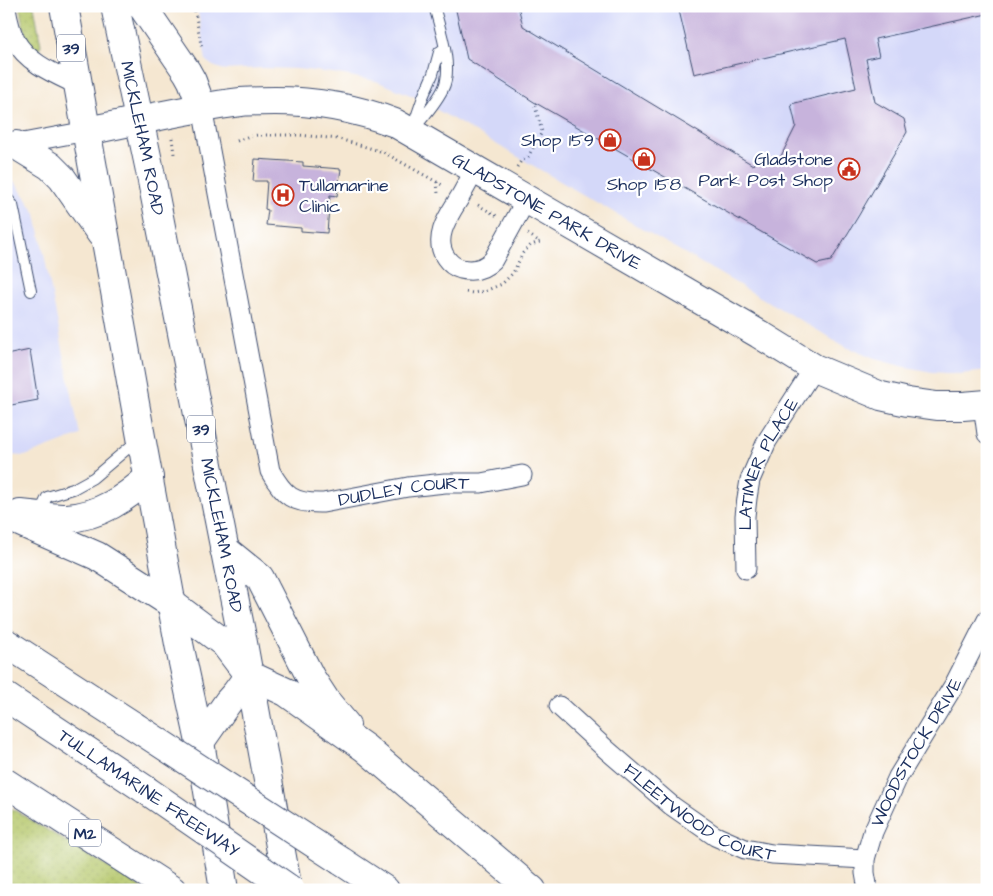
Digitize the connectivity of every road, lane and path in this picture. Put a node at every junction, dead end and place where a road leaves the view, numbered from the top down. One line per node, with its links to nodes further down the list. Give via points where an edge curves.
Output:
1 (64, 6): 8 (main road, 39)
2 (115, 6): 11 (main road, MICKLEHAM ROAD / 39)
3 (142, 6): 10 (main road, via 187,72)
4 (434, 6): 7 (lane)
5 (6, 9): 6 (street)
6 (10, 40): 8 (street, via 43,68)
7 (445, 48): 13 (lane, via 439,52); 13 (lane, via 448,67 444,87)
8 (78, 85): 12 (main road, 39)
9 (534, 102): 18 (path, via 542,132 528,157 521,161)
10 (202, 108): 11 (main road, GLADSTONE PARK DRIVE); 13 (main road, GLADSTONE PARK DRIVE, via 242,102 314,102 374,115); 30 (street, DUDLEY COURT, via 270,470 286,495 309,504 322,503 408,487 481,483)
11 (140, 120): 12 (main road, GLADSTONE PARK DRIVE); 34 (main road, MICKLEHAM ROAD / 39)
12 (87, 131): 15 (street); 23 (main road, 39)
13 (411, 133): 16 (main road, GLADSTONE PARK DRIVE)
14 (237, 141): 17 (path, via 258,135 338,139 383,152)
15 (11, 145): 23 (main road, via 50,166 62,178)
16 (475, 170): 18 (main road, GLADSTONE PARK DRIVE); 19 (street)
17 (437, 182): 19 (path); 21 (path)
18 (516, 194): 22 (street); 26 (main road, GLADSTONE PARK DRIVE)
19 (460, 196): 22 (path); 22 (street, via 447,218 440,240 444,256 459,269 488,266)
20 (6, 197): 24 (lane, via 13,206)
21 (438, 199)
22 (513, 225): 25 (path, via 540,242 530,245 513,273 502,284 485,291)
23 (105, 239): 29 (main road, 39)
24 (31, 291)
25 (463, 291)
26 (814, 368): 27 (main road, GLADSTONE PARK DRIVE, via 881,396 908,402 937,406); 35 (street, LATIMER PLACE, via 767,441 750,480 745,516)
27 (985, 405): 28 (street)
28 (987, 434)
29 (141, 437): 31 (main road, 39); 33 (lane, via 93,478 73,489 47,497)
30 (522, 475)
31 (149, 477): 33 (main road, via 128,495 102,510 66,518); 36 (main road, 39)
32 (6, 515): 33 (main road); 36 (main road, via 97,556)
33 (38, 515)
34 (224, 549): 39 (main road, MICKLEHAM ROAD / 39); 43 (main road, via 260,578 311,678)
35 (746, 569)
36 (172, 604): 39 (main road, via 224,643); 42 (main road, 39)
37 (987, 620): 45 (street, WOODSTOCK DRIVE, via 954,685 898,777 873,832)
38 (6, 643): 49 (main road, bridge)
39 (249, 675): 42 (main road); 43 (main road, via 286,692); 48 (main road, MICKLEHAM ROAD / 39)
40 (6, 697): 48 (main road, TULLAMARINE FREEWAY, bridge)
41 (559, 706): 45 (street, FLEETWOOD COURT, via 665,800 715,836 772,854)
42 (200, 742): 47 (main road, 39)
43 (365, 748): 50 (main road)
44 (6, 783): 46 (main road, M2)
45 (865, 859): 51 (street, WOODSTOCK DRIVE)
46 (167, 887)
47 (224, 890)
48 (289, 890)
49 (385, 890)
50 (532, 890)
51 (868, 890)

